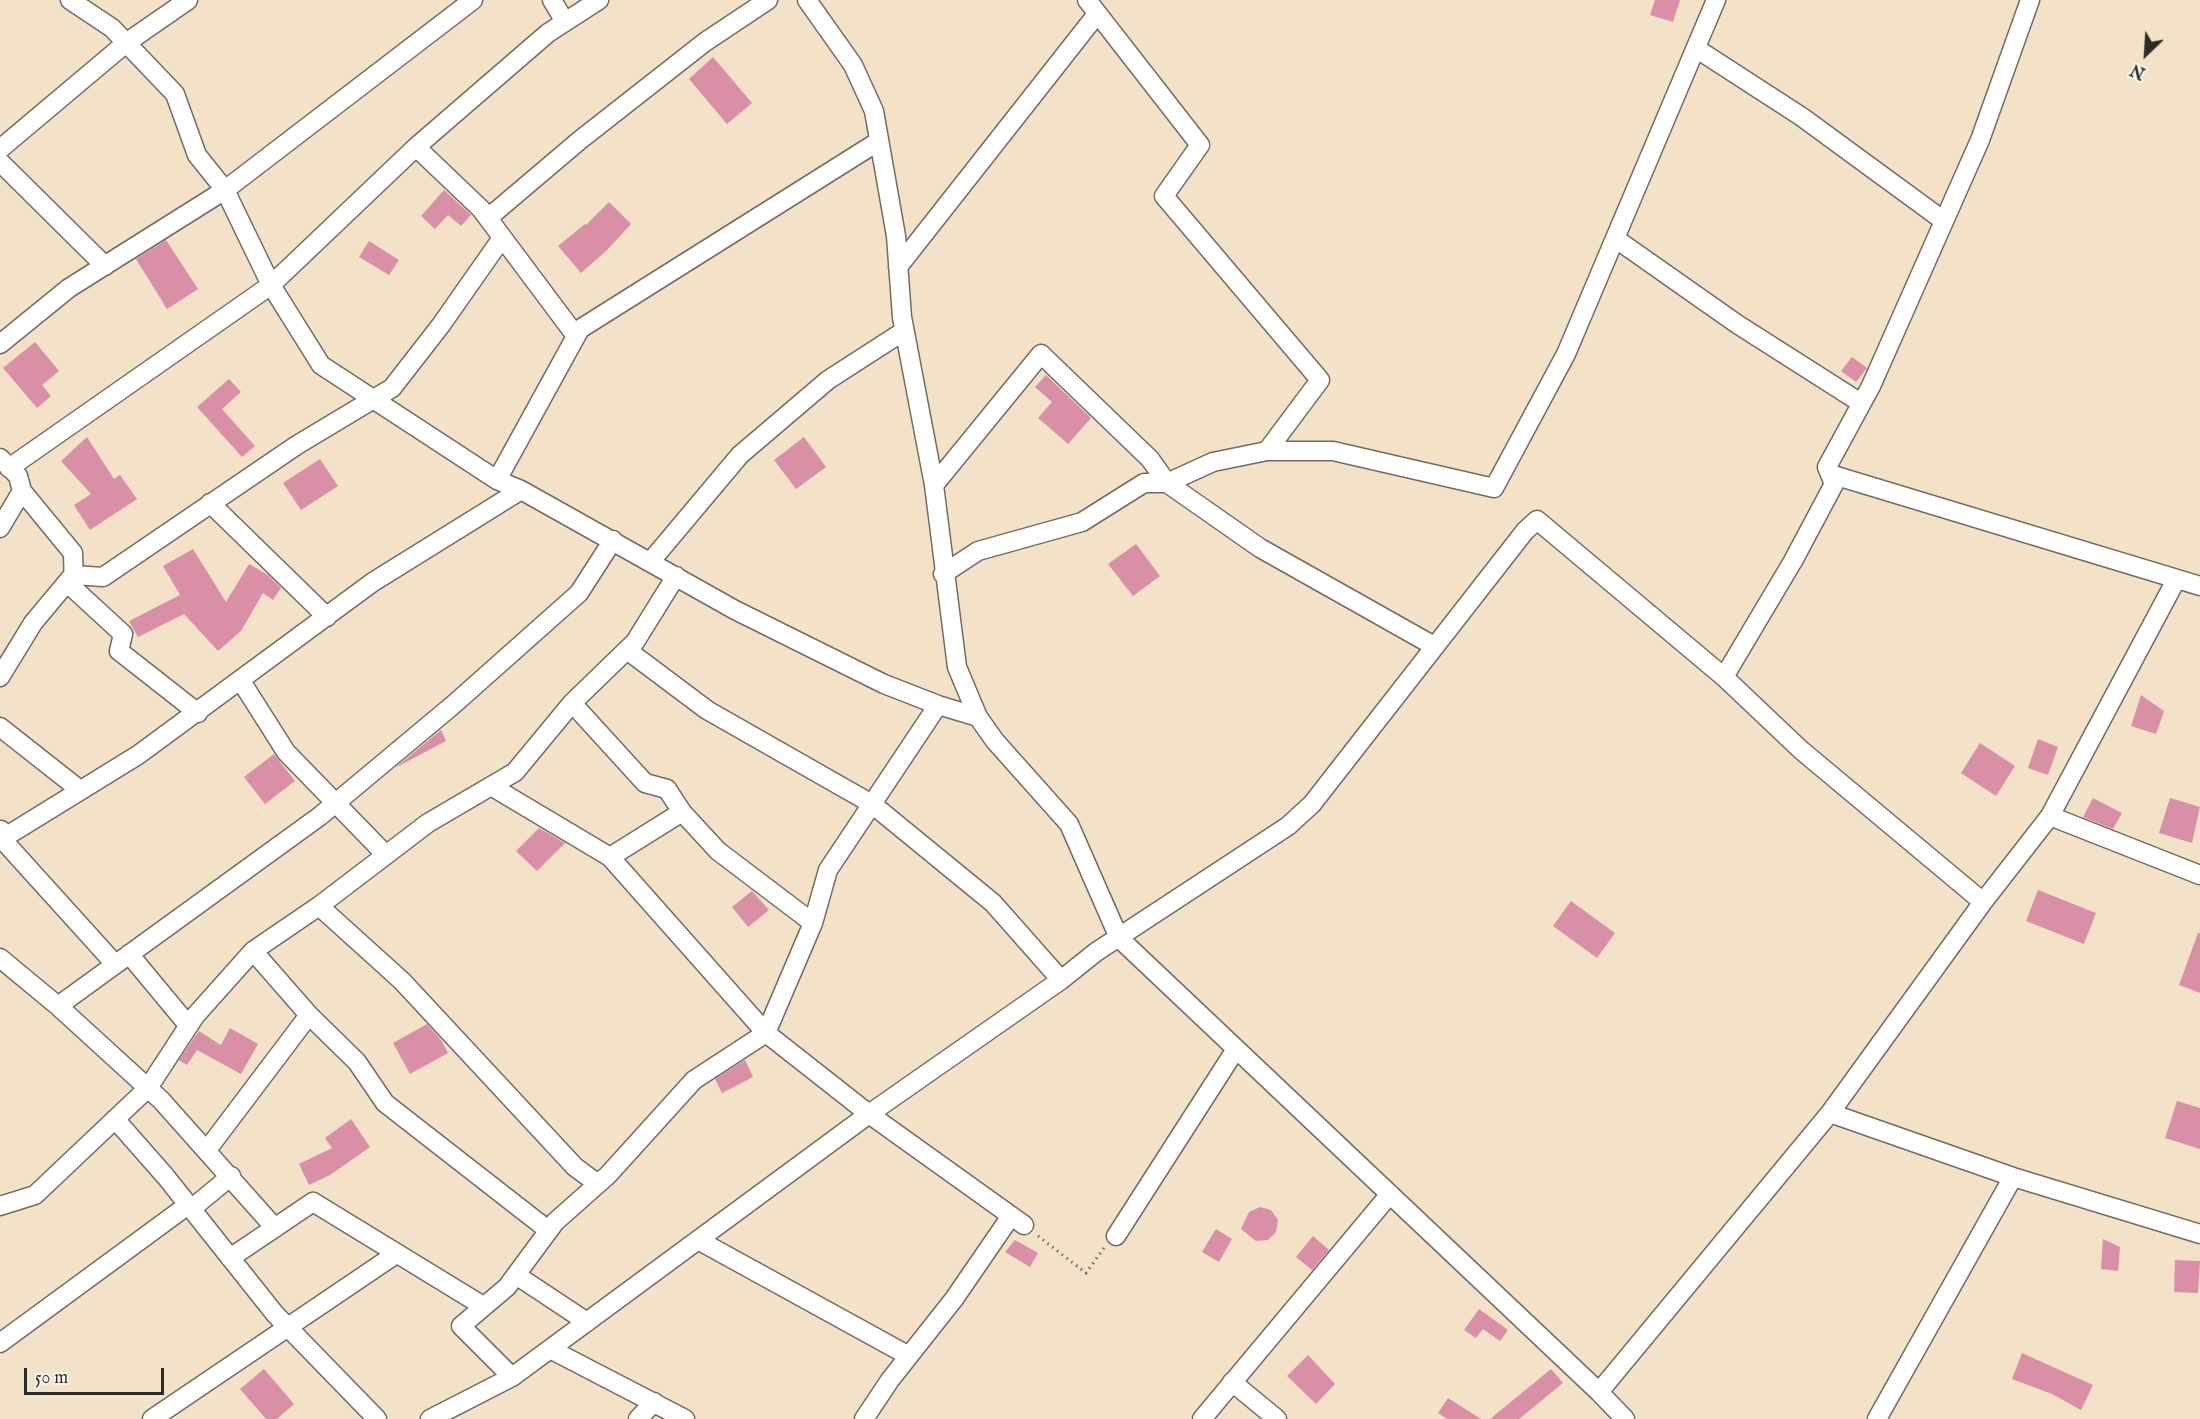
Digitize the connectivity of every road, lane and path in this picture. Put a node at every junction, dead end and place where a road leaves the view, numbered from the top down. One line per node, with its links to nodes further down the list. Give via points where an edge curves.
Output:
1 (70, 0): 12 (street, via 112,28)
2 (188, 0): 12 (street)
3 (473, 0): 18 (street)
4 (552, 0): 11 (street)
5 (599, 0): 11 (street)
6 (768, 0): 19 (street, via 696,49)
7 (807, 0): 14 (street, via 853,65 873,111)
8 (1716, 0): 13 (street)
9 (2030, 0): 20 (street, via 1999,92)
10 (1092, 7): 24 (street); 31 (street, via 1200,145 1164,195 1320,380)
11 (565, 22): 16 (street)
12 (126, 43): 15 (street); 18 (street, via 175,94 197,155)
13 (1697, 49): 20 (street, via 1802,117); 22 (street)
14 (879, 141): 24 (street); 27 (street, via 580,329)
15 (2, 143)
16 (416, 147): 19 (street); 25 (street)
17 (0, 162): 23 (street)
18 (225, 190): 23 (street); 25 (street)
19 (488, 218): 21 (street)
20 (1944, 221): 30 (street)
21 (502, 238): 27 (street); 29 (street, via 392,388)
22 (1616, 239): 30 (street); 31 (street, via 1566,354 1494,488 1333,451)
23 (105, 266): 28 (street, via 69,288)
24 (898, 267): 26 (street)
25 (272, 285): 29 (street, via 321,365); 32 (street)
26 (904, 331): 36 (street); 42 (street, via 828,380 740,454)
27 (576, 336): 34 (street)
28 (0, 344)
29 (373, 399): 34 (street); 39 (street)
30 (1861, 404): 33 (street, via 1827,467)
31 (1267, 451): 35 (street, via 1213,462)
32 (5, 463): 38 (street, via 18,476)
33 (1830, 474): 46 (street); 52 (street, via 1834,484)
34 (497, 480): 37 (street)
35 (1167, 483): 36 (street, via 1143,451 1041,354); 43 (street, via 1144,483 1082,522 978,551); 49 (street, via 1260,548)
36 (934, 485): 43 (street)
37 (521, 490): 41 (street); 48 (street, via 373,582)
38 (22, 491): 40 (street); 44 (street, via 73,553)
39 (210, 503): 44 (street, via 103,577); 48 (street)
40 (0, 528)
41 (613, 540): 42 (street); 61 (street, via 579,593)
42 (651, 561): 45 (street)
43 (943, 574): 57 (street, via 957,667)
44 (73, 575): 51 (street, via 33,622); 56 (street, via 74,590 123,634 119,651)
45 (676, 576): 50 (street); 55 (street, via 798,642 884,684)
46 (2176, 579): 47 (street); 64 (street)
47 (2200, 586)
48 (327, 616): 53 (street)
49 (1434, 646): 52 (street, via 1537,520); 72 (street, via 1312,804 1296,819)
50 (627, 650): 54 (street); 62 (street, via 707,710)
51 (0, 677)
52 (1724, 677): 69 (street, via 1801,750)
53 (241, 681): 56 (street); 61 (street, via 286,752)
54 (572, 703): 59 (street, via 515,772); 63 (street, via 645,783 668,789)
55 (938, 705): 57 (street); 62 (street)
56 (198, 713): 60 (street)
57 (978, 717): 72 (street, via 1001,749 1069,824)
58 (0, 727): 60 (street)
59 (492, 786): 66 (street, via 428,823); 67 (street)
60 (80, 790): 65 (street)
61 (336, 802): 66 (street); 75 (street)
62 (872, 804): 71 (street, via 828,870); 76 (street, via 993,903)
63 (682, 812): 67 (street); 71 (street, via 718,851)
64 (2050, 816): 68 (street); 69 (street)
65 (1, 836): 75 (street)
66 (386, 855): 70 (street)
67 (610, 857): 80 (street)
68 (2200, 874)
69 (1983, 902): 83 (street)
70 (319, 906): 73 (street); 89 (street, via 402,981 574,1167)
71 (813, 923): 80 (street)
72 (1119, 938): 76 (street); 81 (street)
73 (253, 951): 78 (street); 79 (street)
74 (0, 958): 77 (street)
75 (122, 959): 77 (street); 79 (street)
76 (1061, 980): 84 (street)
77 (58, 1006): 82 (street)
78 (309, 1015): 86 (street); 95 (street, via 357,1062 385,1103)
79 (188, 1025): 82 (street)
80 (766, 1033): 84 (street); 89 (street, via 694,1080)
81 (1236, 1048): 90 (street); 97 (street)
82 (148, 1088): 85 (street); 86 (street)
83 (1830, 1113): 88 (street); 110 (street)
84 (869, 1114): 93 (street); 98 (street)
85 (115, 1119): 91 (street); 92 (street, via 35,1195)
86 (207, 1150): 87 (street)
87 (231, 1176): 91 (street, via 196,1205); 94 (street)
88 (2013, 1177): 96 (street); 121 (street)
89 (598, 1184): 95 (street)
90 (1390, 1194): 109 (street); 110 (street)
91 (188, 1205): 100 (street); 105 (street)
92 (0, 1206)
93 (1018, 1221): 97 (path, via 1086,1273); 107 (street)
94 (275, 1228): 99 (street, via 313,1202); 100 (street)
95 (548, 1230): 101 (street)
96 (2200, 1234)
97 (1116, 1236)
98 (698, 1240): 103 (street); 107 (street)
99 (396, 1254): 102 (street); 104 (street)
100 (230, 1258): 104 (street, via 275,1314)
101 (516, 1275): 102 (street); 103 (street)
102 (483, 1306): 108 (street, via 461,1326)
103 (587, 1322): 106 (street)
104 (290, 1326): 112 (street); 113 (street)
105 (0, 1343)
106 (550, 1349): 108 (street); 111 (street)
107 (909, 1356): 117 (street)
108 (512, 1377): 114 (street)
109 (1232, 1382): 118 (street); 119 (street)
110 (1599, 1392): 120 (street)
111 (654, 1402): 115 (street); 116 (street)
112 (152, 1419)
113 (378, 1419)
114 (430, 1419)
115 (638, 1419)
116 (685, 1419)
117 (864, 1419)
118 (1202, 1419)
119 (1277, 1419)
120 (1625, 1419)
121 (1877, 1419)

